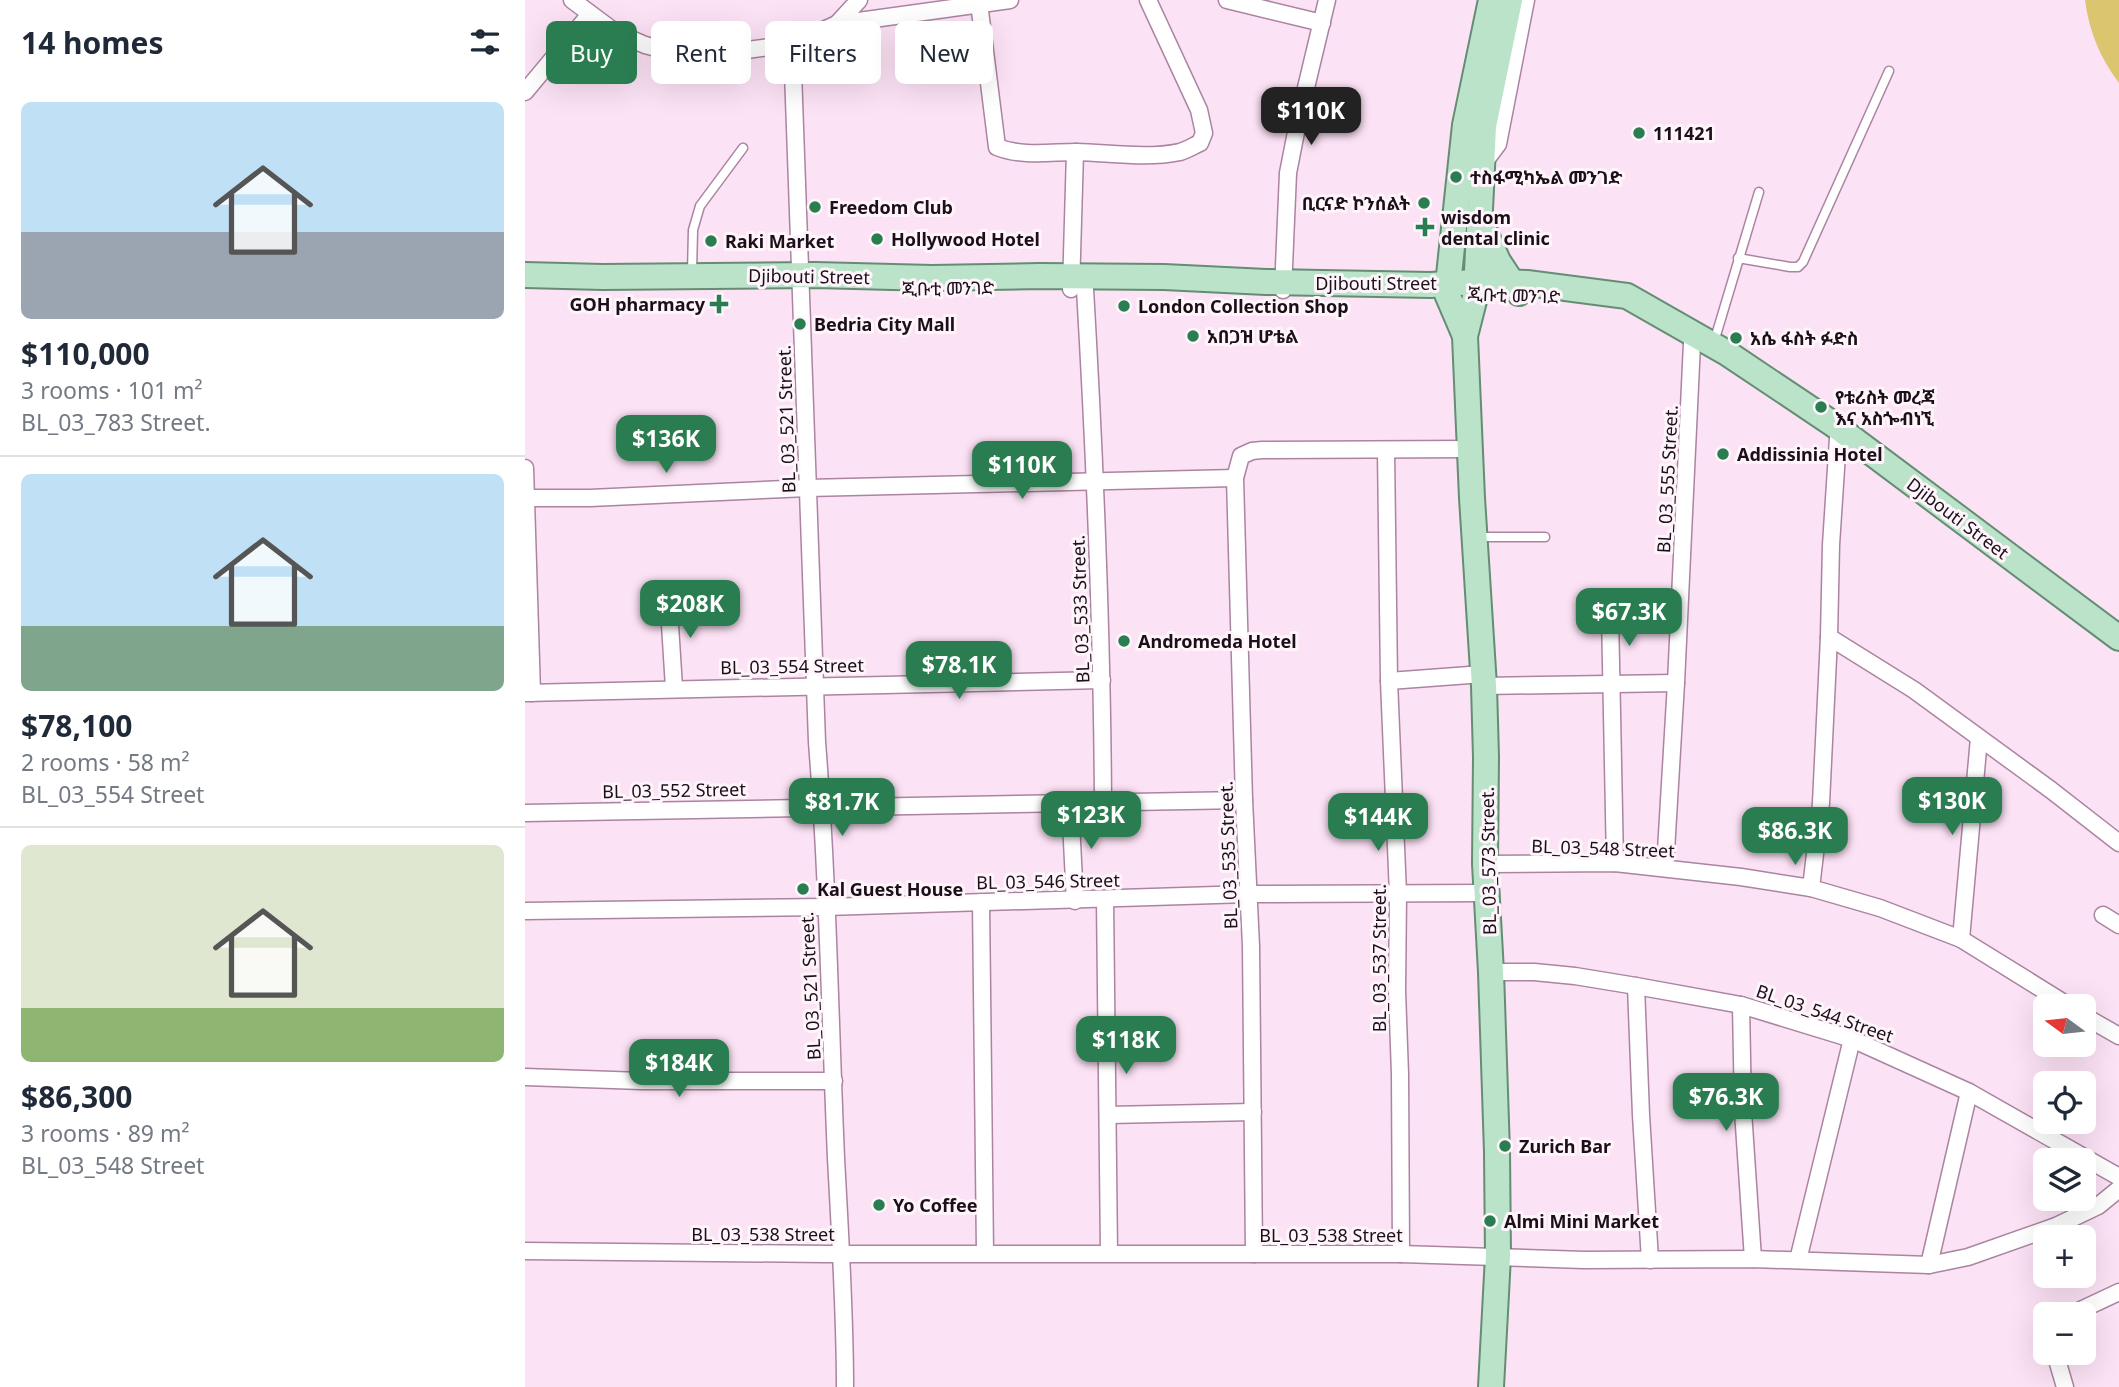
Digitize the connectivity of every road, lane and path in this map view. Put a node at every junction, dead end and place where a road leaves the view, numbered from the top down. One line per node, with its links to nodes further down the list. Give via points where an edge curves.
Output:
1 (572, 0): 11 (street)
2 (859, 0): 12 (street)
3 (1010, 0): 10 (street)
4 (1148, 0): 20 (street, via 1199,110 1204,133 1200,143 1181,152 1145,155)
5 (1227, 0): 14 (street)
6 (1327, 0): 14 (street)
7 (1491, 0): 24 (main road, via 1468,104)
8 (1510, 0): 21 (main road, via 1487,102)
9 (1526, 0): 21 (street, via 1498,144)
10 (979, 3): 13 (street); 20 (street, via 997,147 1009,152)
11 (590, 14): 15 (street, via 614,32 664,50 731,52); 18 (street)
12 (840, 21)
13 (857, 21)
14 (1322, 23): 32 (street, via 1287,173)
15 (765, 48)
16 (1889, 71): 25 (lane, via 1803,262 1790,267)
17 (794, 84): 28 (street, BL_03_521 Street.)
18 (525, 92)
19 (743, 148): 27 (lane, via 701,206 693,230)
20 (1075, 152): 30 (street, BL_03_533 Street.)
21 (1481, 166): 23 (main road)
22 (1759, 192): 25 (lane)
23 (1479, 216): 31 (main road); 33 (main road)
24 (1454, 236): 34 (main road); 35 (main road, via 1436,272)
25 (1738, 258): 37 (lane)
26 (525, 275): 27 (main road, Djibouti Street)
27 (692, 275): 28 (main road, Djibouti Street)
28 (802, 282): 29 (main road, Djibouti Street); 30 (main road, ጂቡቲ መንገድ); 44 (street, BL_03_521 Street.)
29 (525, 284)
30 (1076, 285): 32 (main road, Djibouti Street, via 1164,277); 43 (street, BL_03_533 Street.)
31 (1476, 287): 33 (main road, ጂቡቲ መንገድ); 34 (main road, ጂቡቲ መንገድ); 36 (main road)
32 (1283, 288): 35 (main road, Djibouti Street)
33 (1515, 288): 37 (main road, ጂቡቲ መንገድ, via 1614,303)
34 (1448, 289): 35 (main road, Djibouti Street); 36 (main road)
35 (1414, 290)
36 (1465, 336): 39 (main road, BL_03_573 Street.)
37 (1702, 344): 38 (main road, ጂቡቲ መንገድ); 51 (main road, Djibouti Street, via 1833,424); 56 (street, BL_03_555 Street.)
38 (1838, 438): 50 (street); 52 (main road, ጂቡቲ መንገድ)
39 (1470, 449): 40 (street); 46 (main road, BL_03_573 Street.)
40 (1386, 451): 42 (street, BL_03_535 Street., via 1252,451 1241,456); 55 (street, BL_03_537 Street.)
41 (525, 468): 45 (street)
42 (1235, 478): 43 (street); 62 (street, BL_03_535 Street.)
43 (1096, 481): 44 (street); 53 (street, BL_03_533 Street.)
44 (807, 488): 45 (street); 58 (street, BL_03_521 Street.)
45 (526, 498): 60 (street)
46 (1475, 537): 47 (lane); 54 (main road, BL_03_573 Street.)
47 (1545, 537)
48 (668, 593): 59 (street)
49 (1610, 614): 57 (street)
50 (1829, 637): 61 (street, via 1914,690); 71 (street, via 1821,803)
51 (2119, 638)
52 (2119, 648)
53 (1102, 680): 58 (street, BL_03_554 Street); 64 (street, BL_03_533 Street.)
54 (1484, 680): 55 (street); 57 (street); 69 (main road, BL_03_573 Street.)
55 (1389, 681): 74 (street, BL_03_537 Street.)
56 (1677, 683): 57 (street); 70 (street, BL_03_555 Street.)
57 (1612, 684): 68 (street)
58 (816, 685): 59 (street, BL_03_554 Street); 65 (street, BL_03_521 Street.)
59 (674, 688): 60 (street, BL_03_554 Street)
60 (528, 693)
61 (1979, 738): 67 (street); 82 (street)
62 (1244, 800): 64 (street, BL_03_552 Street); 73 (street, BL_03_535 Street.)
63 (1070, 802): 64 (street, BL_03_552 Street); 65 (street, BL_03_552 Street); 76 (street)
64 (1103, 802)
65 (822, 807): 66 (street, BL_03_552 Street); 78 (street, BL_03_521 Street.)
66 (525, 813)
67 (2119, 843)
68 (1615, 863): 69 (street, BL_03_548 Street); 70 (street, BL_03_548 Street)
69 (1485, 864): 72 (main road, BL_03_573 Street.)
70 (1665, 868): 71 (street, BL_03_548 Street)
71 (1811, 888): 82 (street, BL_03_548 Street)
72 (1487, 893): 74 (street, BL_03_546 Street); 83 (main road, BL_03_573 Street.)
73 (1248, 894): 74 (street, BL_03_546 Street); 75 (street, BL_03_546 Street); 93 (street, BL_03_535 Street.)
74 (1398, 894): 102 (street, BL_03_537 Street.)
75 (1105, 900): 76 (street, BL_03_546 Street); 94 (street)
76 (1075, 901): 77 (street, BL_03_546 Street)
77 (981, 902): 78 (street, BL_03_546 Street); 98 (street)
78 (826, 907): 79 (street, BL_03_546 Street); 91 (street, BL_03_521 Street.)
79 (525, 911)
80 (2103, 915): 81 (street)
81 (2119, 925)
82 (1961, 939): 85 (street, BL_03_548 Street)
83 (1491, 972): 84 (street, BL_03_544 Street, via 1534,972); 103 (main road, BL_03_573 Street.)
84 (1636, 986): 86 (street, BL_03_544 Street); 105 (street)
85 (2050, 994)
86 (1741, 1005): 89 (street, BL_03_544 Street); 104 (street)
87 (2097, 1023): 88 (street)
88 (2119, 1036)
89 (1852, 1039): 92 (street, BL_03_544 Street); 106 (street)
90 (525, 1077): 91 (street)
91 (834, 1081): 100 (street, BL_03_521 Street.)
92 (1969, 1092): 95 (street, BL_03_544 Street); 107 (street)
93 (1253, 1112): 94 (street); 101 (street, BL_03_535 Street.)
94 (1108, 1115): 99 (street)
95 (2119, 1177)
96 (2119, 1189): 107 (street, BL_03_538 Street, via 2098,1206 2056,1226 1968,1257)
97 (525, 1251): 100 (street, BL_03_538 Street)
98 (985, 1253): 99 (street, BL_03_538 Street); 100 (street, BL_03_538 Street)
99 (1109, 1253): 101 (street, BL_03_538 Street)
100 (842, 1254): 111 (street, BL_03_521 Street.)
101 (1254, 1254): 102 (street, BL_03_538 Street)
102 (1401, 1254): 103 (street, BL_03_538 Street)
103 (1498, 1256): 105 (street, BL_03_538 Street); 112 (main road, BL_03_573 Street.)
104 (1753, 1259): 105 (street, BL_03_538 Street); 106 (street, BL_03_538 Street)
105 (1650, 1260)
106 (1798, 1260): 107 (street, BL_03_538 Street)
107 (1929, 1265)
108 (2119, 1292): 109 (street)
109 (2096, 1303)
110 (2059, 1365): 113 (street)
111 (845, 1387)
112 (1491, 1387)
113 (2065, 1387)

